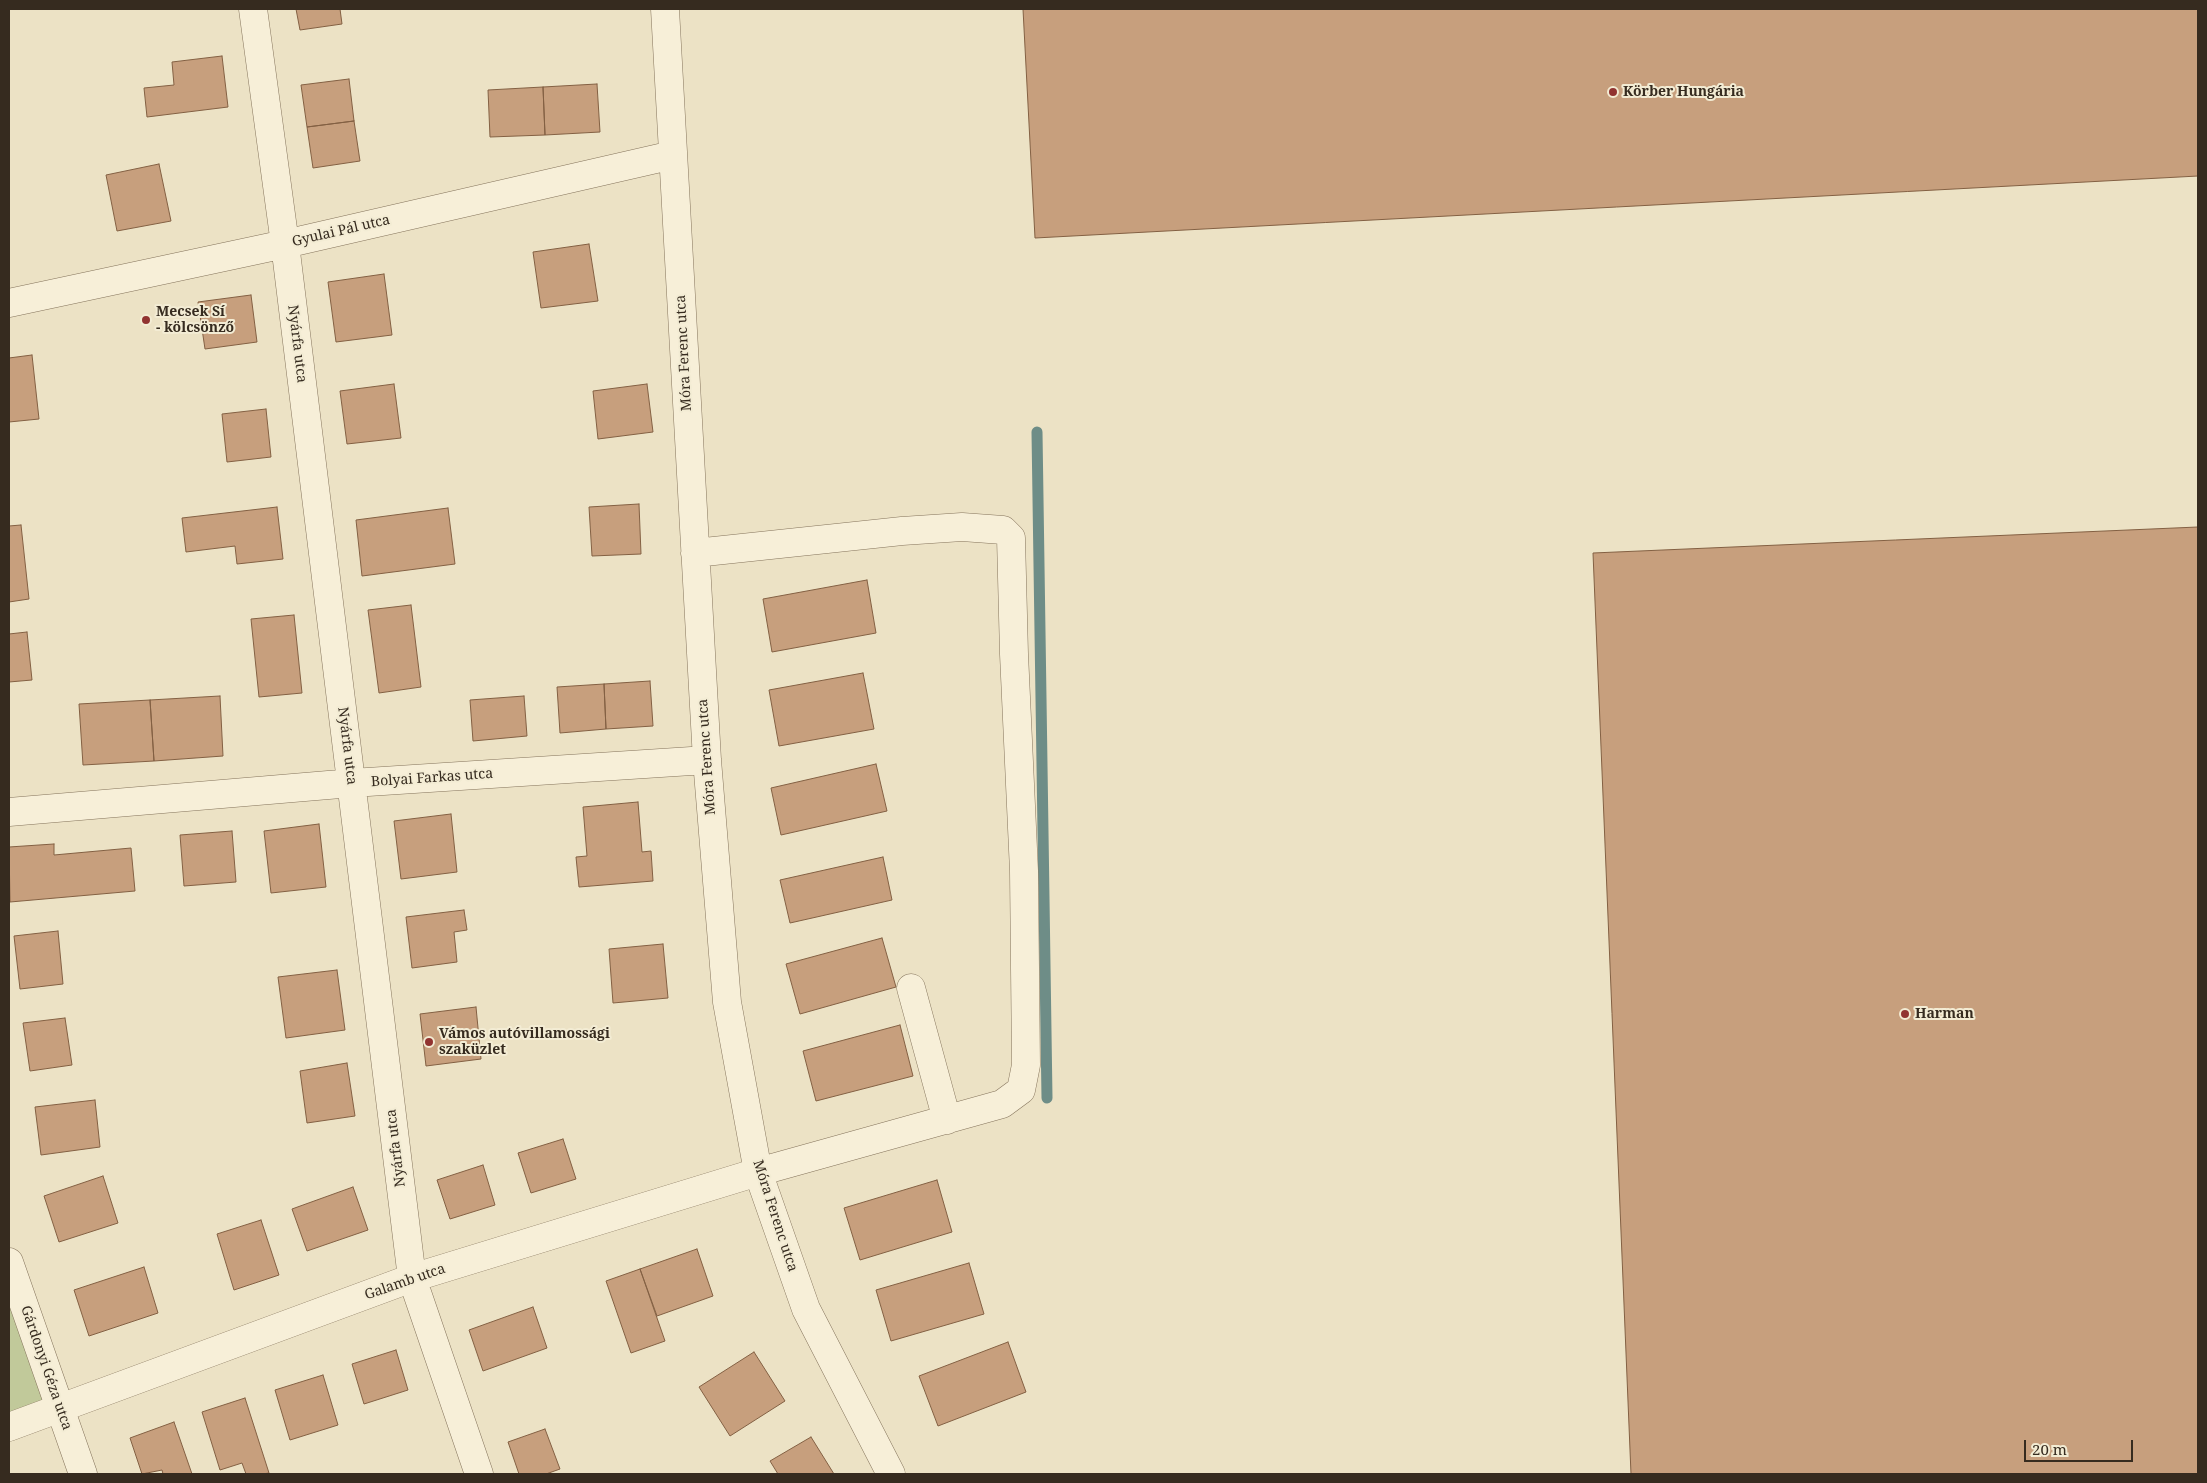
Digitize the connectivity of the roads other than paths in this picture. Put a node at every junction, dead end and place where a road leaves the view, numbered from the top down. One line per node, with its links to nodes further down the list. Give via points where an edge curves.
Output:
1 (253, 9): 4 (street, Nyárfa utca)
2 (665, 9): 3 (street, Móra Ferenc utca)
3 (673, 155): 4 (street, Gyulai Pál utca); 6 (street, Móra Ferenc utca)
4 (285, 244): 5 (street, Gyulai Pál utca); 8 (street, Nyárfa utca)
5 (9, 302)
6 (695, 553): 7 (street, Móra Ferenc utca); 11 (street, Galamb utca, via 962,527 1003,530 1011,538 1024,871 1026,1065 1021,1090 1002,1104)
7 (707, 760): 8 (street, Bolyai Farkas utca); 12 (street, Móra Ferenc utca, via 727,1002)
8 (352, 783): 9 (street, Bolyai Farkas utca); 14 (street, Nyárfa utca)
9 (9, 812)
10 (911, 988): 11 (street)
11 (947, 1120): 12 (street, Galamb utca)
12 (758, 1172): 14 (street, Galamb utca); 19 (street, Móra Ferenc utca, via 806,1309)
13 (9, 1262): 15 (street, Gárdonyi Géza utca)
14 (412, 1278): 15 (street, Galamb utca); 18 (street, Nyárfa utca)
15 (58, 1408): 16 (street, Galamb utca); 17 (street, Gárdonyi Géza utca)
16 (9, 1427)
17 (83, 1474)
18 (479, 1474)
19 (891, 1474)

